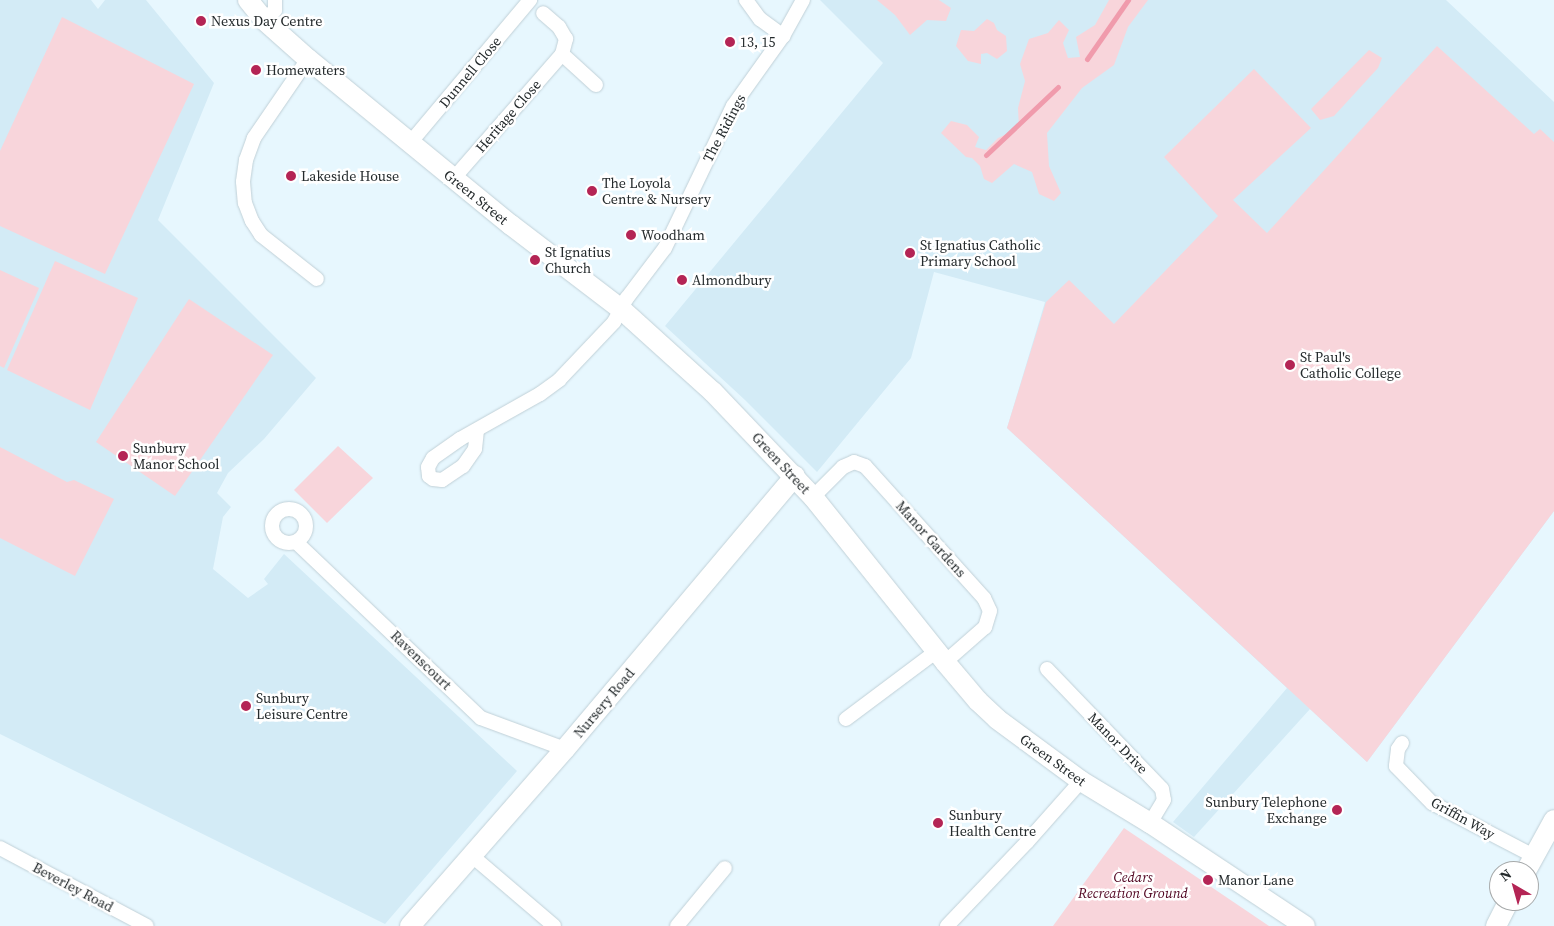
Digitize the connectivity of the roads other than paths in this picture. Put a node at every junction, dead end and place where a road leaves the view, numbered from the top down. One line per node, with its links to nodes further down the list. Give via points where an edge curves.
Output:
1 (248, 0): 7 (street, Green Street)
2 (275, 0): 7 (street, via 275,10)
3 (530, 0): 12 (street, Dunnell Close)
4 (746, 0): 8 (street, via 760,19)
5 (803, 0): 8 (street, The Ridings)
6 (543, 13): 9 (street, via 559,27 566,39)
7 (264, 20): 10 (street, Green Street)
8 (783, 36): 15 (street, The Ridings, via 733,106 665,248)
9 (562, 54): 11 (street); 13 (street, Heritage Close)
10 (308, 59): 12 (street, Green Street); 14 (street, via 254,138 243,182 245,203 261,235)
11 (596, 85)
12 (410, 143): 13 (street, Green Street)
13 (454, 178): 15 (street, Green Street)
14 (317, 279)
15 (620, 309): 16 (street, The Ridings, via 614,322 559,380); 17 (street, Green Street, via 707,387)
16 (477, 430)
17 (795, 476): 18 (street, Green Street); 24 (street, Nursery Road)
18 (813, 496): 20 (street, Green Street); 20 (street, Manor Gardens, via 843,466 854,462 865,466 984,598 990,611 985,627)
19 (296, 542): 24 (street, Ravenscourt, via 481,718)
20 (941, 656): 22 (street, Manor Gardens); 25 (street, Green Street, via 997,719)
21 (1047, 669): 27 (street, Manor Drive, via 1162,789 1164,800)
22 (846, 719)
23 (1402, 743): 30 (street, Griffin Way, via 1396,766 1432,803)
24 (565, 749): 29 (street, Nursery Road)
25 (1080, 781): 27 (street, Green Street); 38 (street)
26 (1554, 820): 31 (street)
27 (1150, 823): 39 (street, Green Street)
28 (0, 848): 34 (street, Beverley Road)
29 (471, 855): 35 (street, Nursery Road); 36 (street)
30 (1525, 861)
31 (1532, 861)
32 (725, 868): 37 (street)
33 (1504, 911): 40 (street)
34 (146, 926)
35 (410, 926)
36 (554, 926)
37 (677, 926)
38 (947, 926)
39 (1305, 926)
40 (1496, 926)

